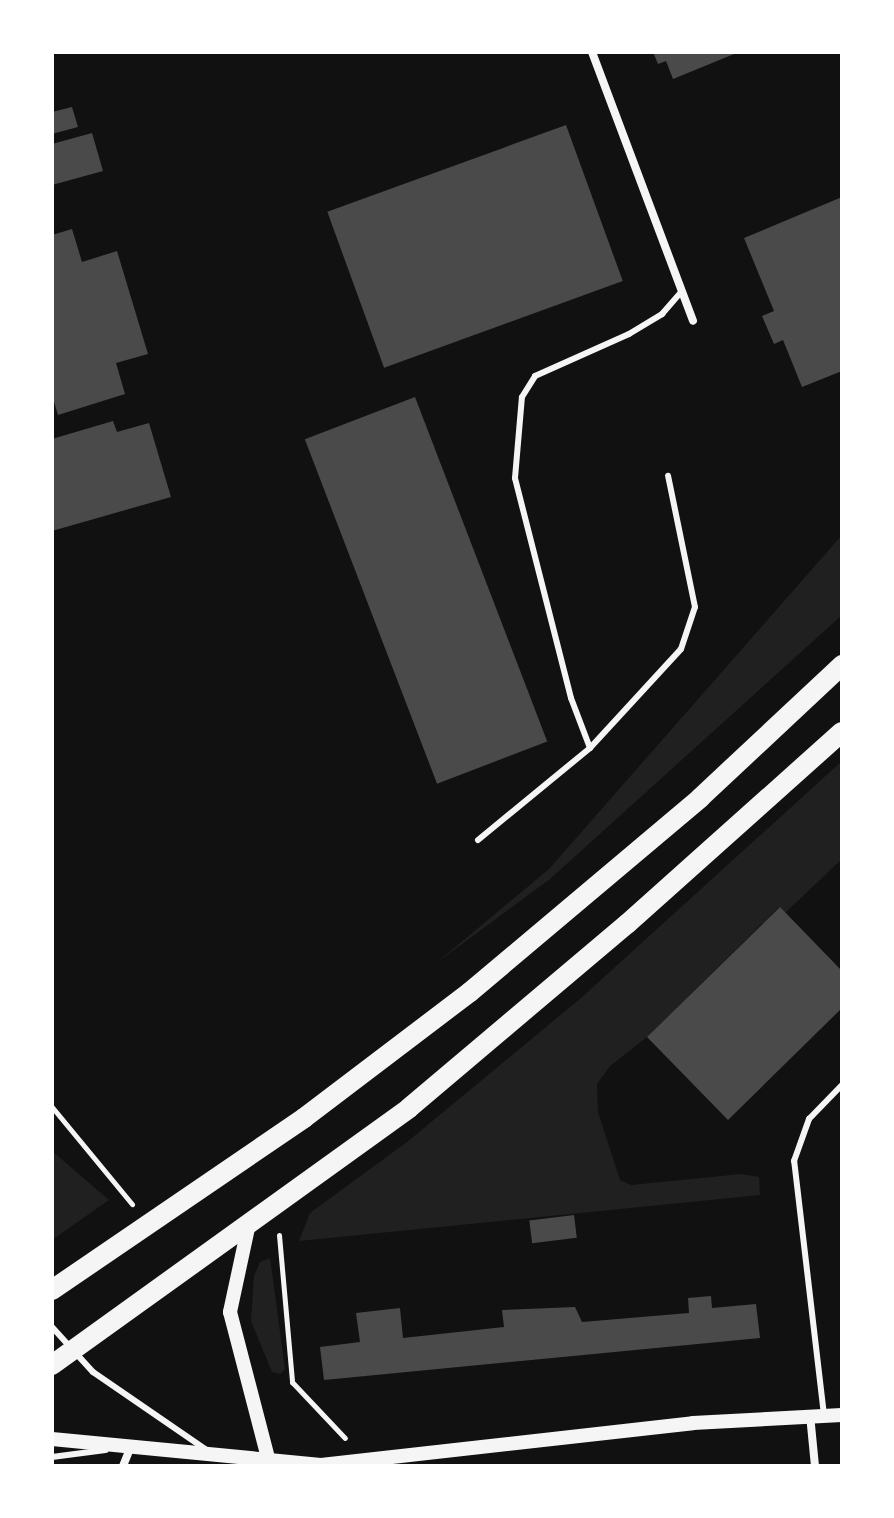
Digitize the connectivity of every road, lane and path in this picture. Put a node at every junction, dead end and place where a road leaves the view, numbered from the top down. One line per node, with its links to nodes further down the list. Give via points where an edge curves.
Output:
1 (592, 52): 2 (street)
2 (682, 291): 3 (street); 7 (lane, via 662,314 640,327 535,376 522,397 515,478 555,640)
3 (693, 321)
4 (668, 476): 7 (lane, via 695,607 681,649)
5 (842, 665): 16 (main road, via 700,798 470,992 304,1118)
6 (842, 732): 15 (main road, via 627,924 409,1108)
7 (590, 748): 8 (lane)
8 (478, 840)
9 (842, 1085): 20 (lane, via 809,1119 794,1161)
10 (52, 1107): 12 (path)
11 (144, 1197): 12 (path)
12 (132, 1205): 13 (path)
13 (121, 1213)
14 (287, 1227): 28 (path, via 279,1236 292,1382 344,1434)
15 (248, 1228): 18 (main road); 27 (street, via 230,1312)
16 (52, 1290)
17 (52, 1327): 18 (lane)
18 (72, 1351): 19 (main road); 24 (lane, via 117,1391)
19 (52, 1365)
20 (817, 1415): 21 (street); 26 (street); 30 (street)
21 (842, 1415)
22 (52, 1439): 23 (street)
23 (124, 1449): 24 (street); 25 (lane); 29 (street)
24 (209, 1452): 27 (street)
25 (52, 1457)
26 (416, 1461): 28 (street)
27 (272, 1463): 28 (street)
28 (348, 1465)
29 (123, 1466)
30 (815, 1466)

